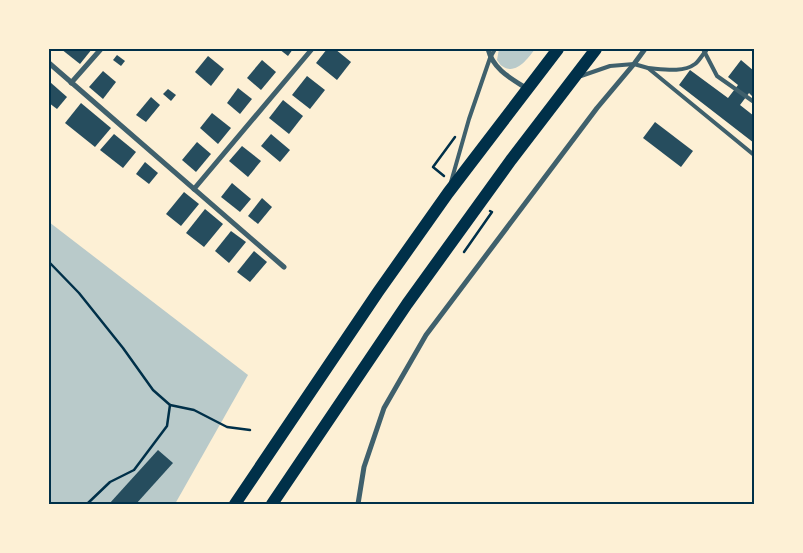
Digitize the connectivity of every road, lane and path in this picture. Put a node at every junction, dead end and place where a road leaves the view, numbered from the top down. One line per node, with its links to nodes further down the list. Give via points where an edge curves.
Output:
1 (101, 49): 14 (street)
2 (312, 49): 20 (street)
3 (488, 49): 9 (street)
4 (495, 49): 9 (lane)
5 (558, 49): 15 (highway)
6 (596, 49): 13 (highway)
7 (645, 49): 11 (street)
8 (705, 50): 12 (lane, via 695,64 687,68); 16 (lane, via 718,76)
9 (490, 58): 15 (street, via 502,73); 21 (lane)
10 (49, 63): 14 (street)
11 (634, 64): 12 (lane); 13 (lane, via 610,66); 31 (street, via 596,108 426,335 384,408 364,467)
12 (648, 68): 18 (lane)
13 (574, 78): 30 (highway, via 407,304)
14 (71, 83): 20 (street)
15 (527, 88): 21 (highway)
16 (754, 102)
17 (459, 130): 19 (path)
18 (754, 155)
19 (432, 167)
20 (194, 189): 25 (street)
21 (448, 192): 29 (highway)
22 (492, 212): 23 (path)
23 (464, 252)
24 (49, 262): 26 (path, via 123,348 153,390)
25 (284, 267)
26 (170, 404): 27 (path, via 194,410 227,427); 28 (path, via 167,426 134,470 110,482)
27 (250, 430)
28 (87, 504)
29 (235, 504)
30 (272, 504)
31 (358, 504)

